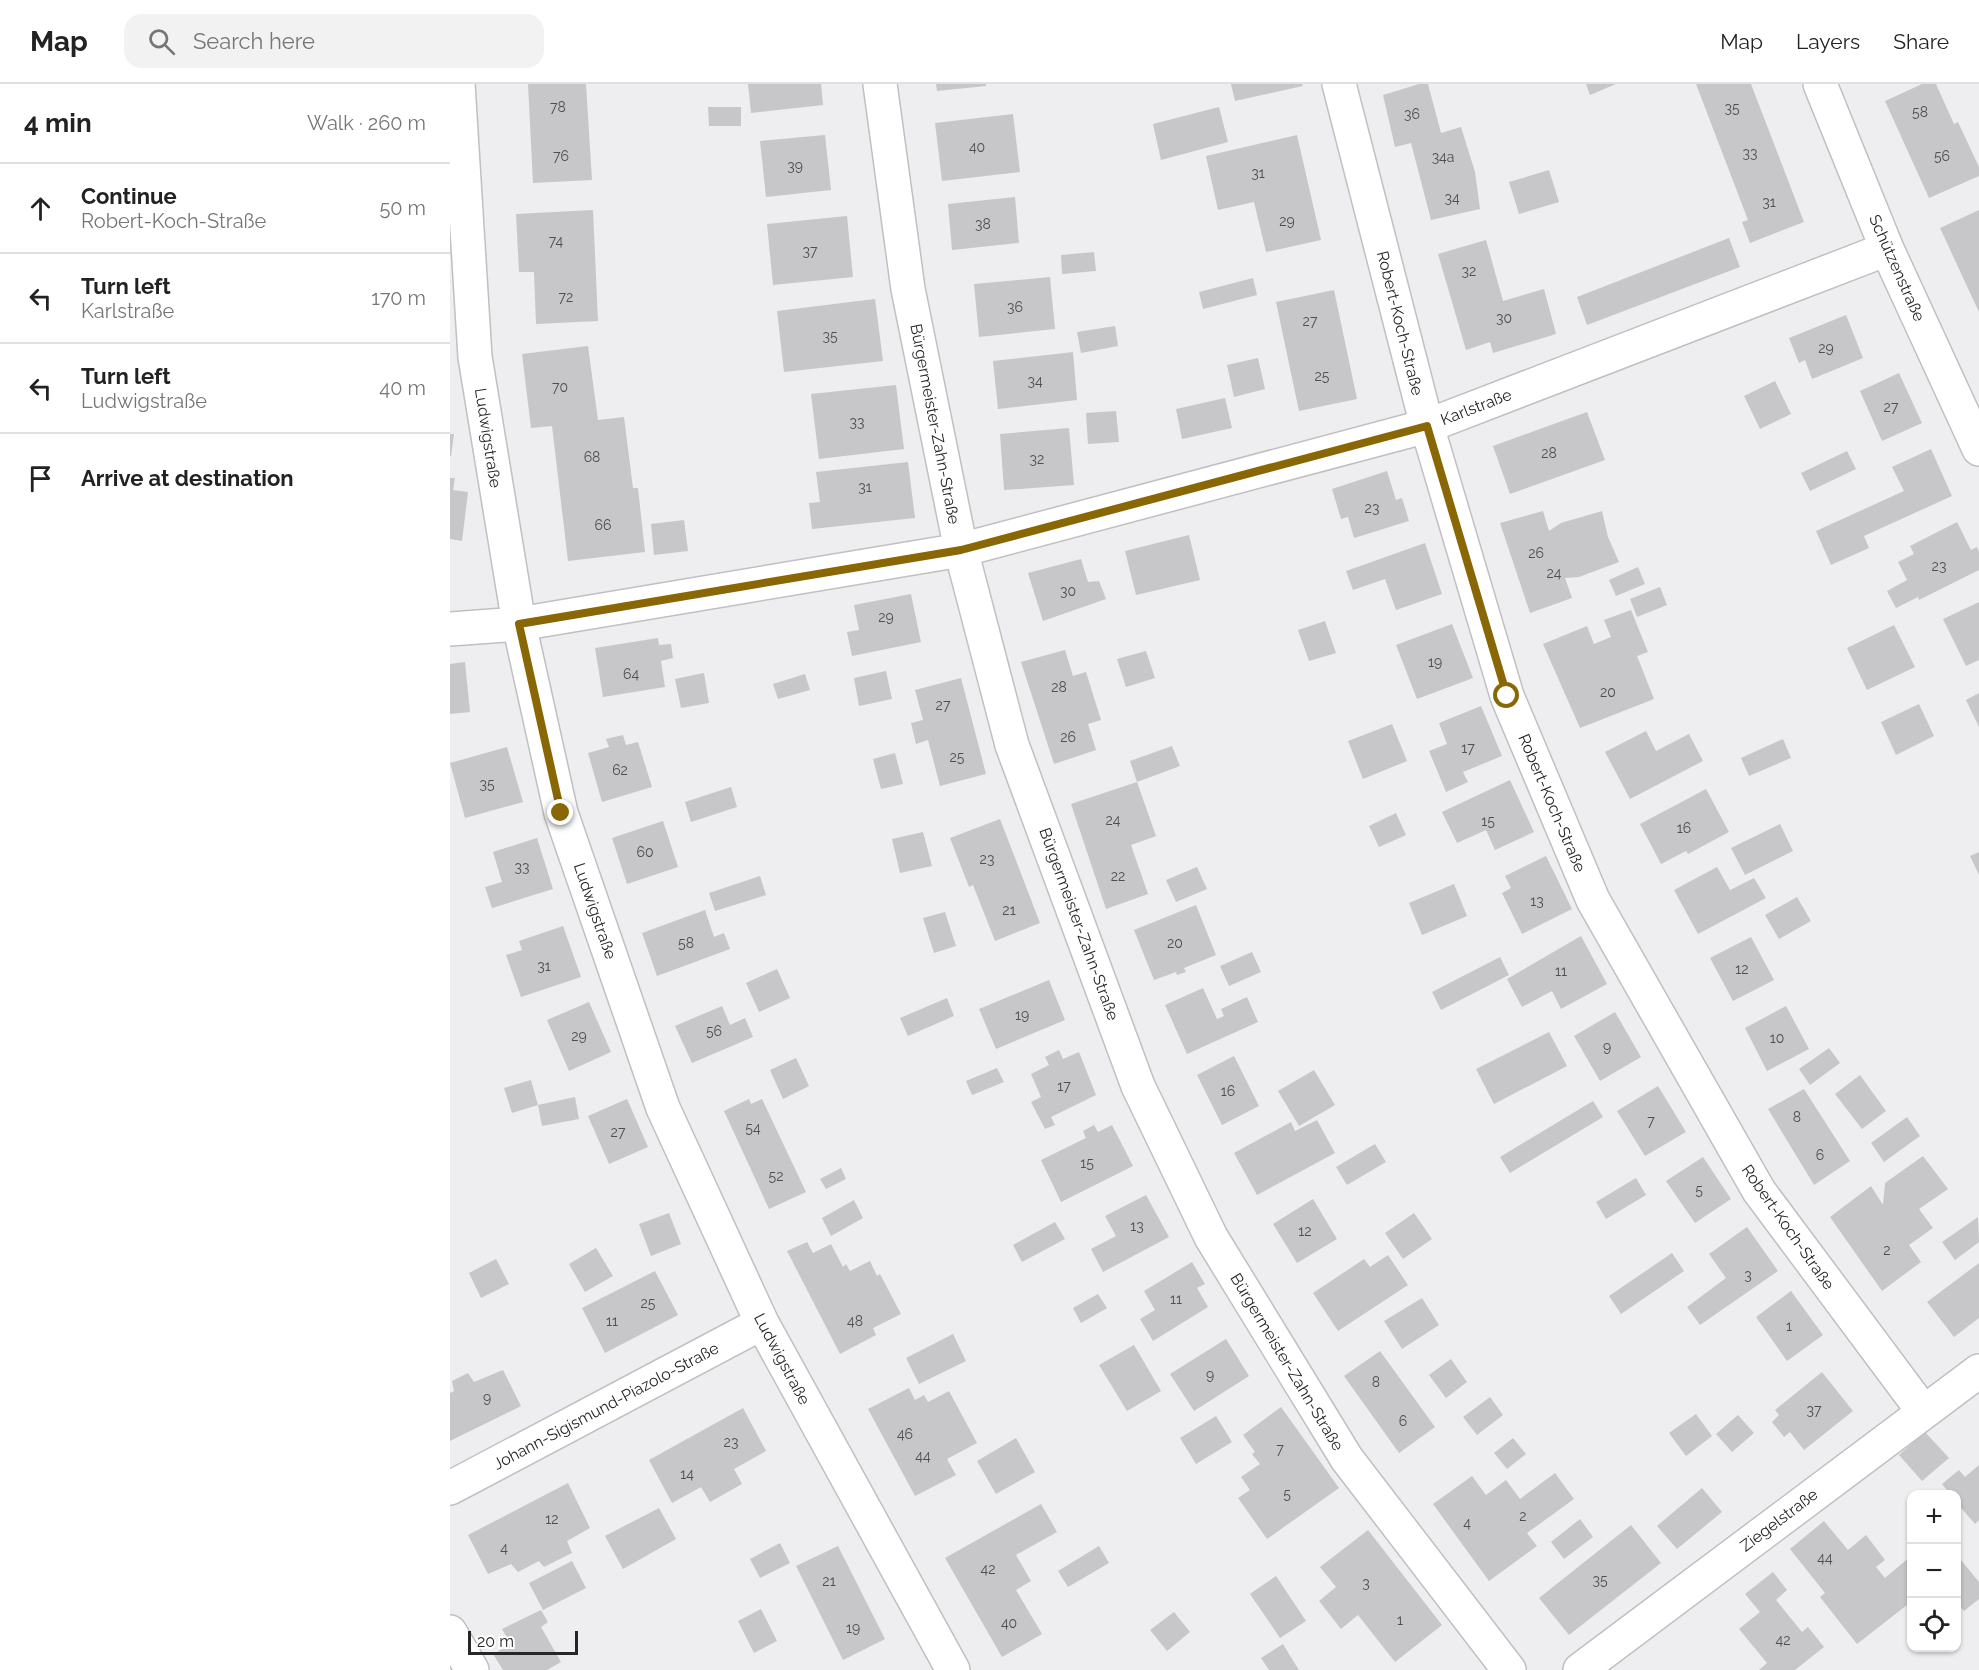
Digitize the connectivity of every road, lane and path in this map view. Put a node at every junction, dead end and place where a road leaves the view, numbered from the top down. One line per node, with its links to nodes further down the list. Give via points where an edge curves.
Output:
1 (458, 84): 5 (street, Ludwigstraße)
2 (880, 84): 9 (street, Bürgermeister-Zahn-Straße, via 908,289)
3 (1339, 84): 7 (street, Robert-Koch-Straße)
4 (1820, 84): 6 (street, Schützenstraße)
5 (457, 192): 10 (street, Ludwigstraße, via 475,357)
6 (1887, 249): 7 (street, Karlstraße); 8 (street, Schützenstraße)
7 (1427, 426): 9 (street, Karlstraße); 14 (street, Robert-Koch-Straße, via 1507,696 1593,900 1759,1191)
8 (1979, 449)
9 (961, 550): 10 (street, Karlstraße); 19 (street, Bürgermeister-Zahn-Straße, via 1012,745 1138,1086 1211,1237 1347,1459)
10 (519, 624): 11 (street, Karlstraße); 12 (street, Ludwigstraße, via 561,813 663,1108)
11 (450, 629)
12 (762, 1323): 15 (street, Johann-Sigismund-Piazolo-Straße); 18 (street, Ludwigstraße)
13 (1979, 1371): 14 (street, Ziegelstraße)
14 (1923, 1412): 20 (street, Ziegelstraße)
15 (450, 1488)
16 (450, 1632): 17 (street)
17 (472, 1670)
18 (953, 1670)
19 (1509, 1670)
20 (1580, 1670)

